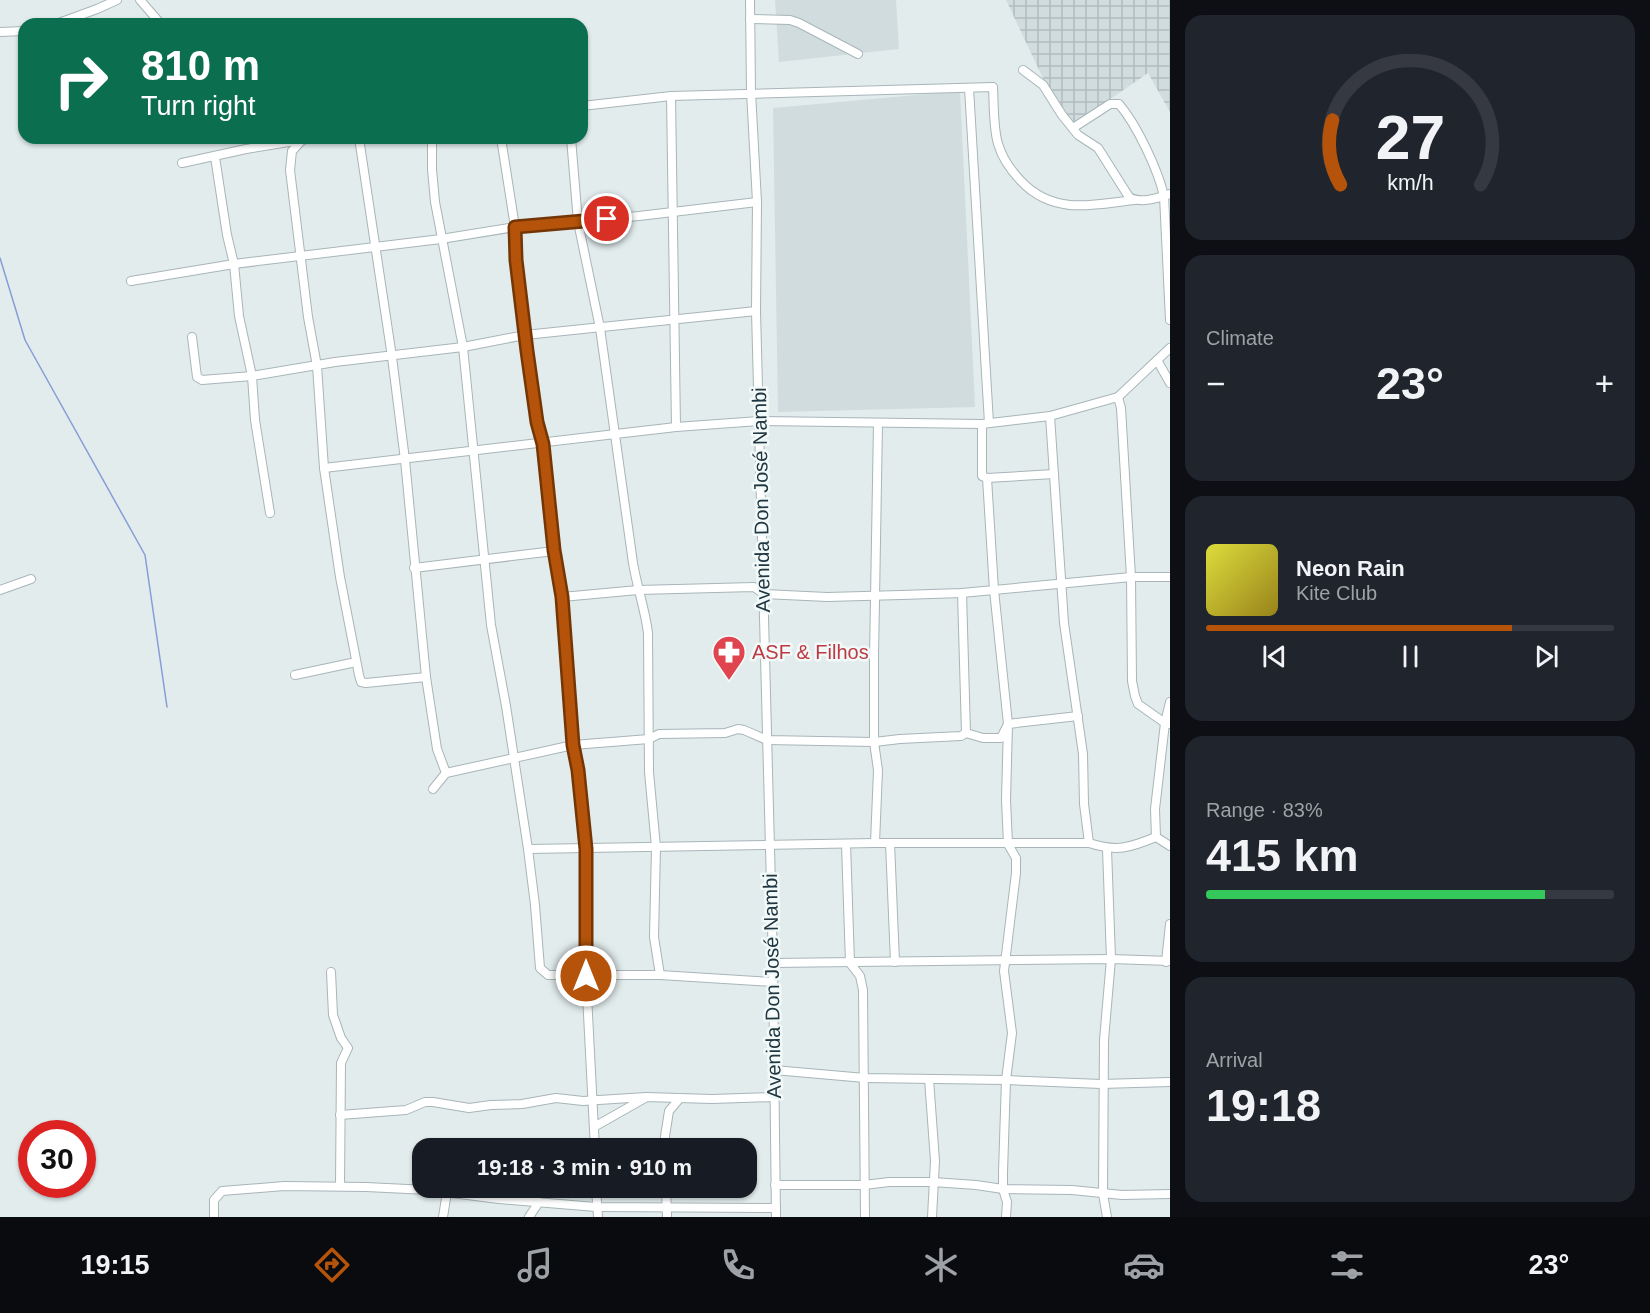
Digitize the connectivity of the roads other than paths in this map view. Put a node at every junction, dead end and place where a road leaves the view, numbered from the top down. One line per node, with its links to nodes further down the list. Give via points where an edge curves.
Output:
1 (117, 0): 4 (street)
2 (140, 0): 5 (street)
3 (750, 0): 6 (street, Avenida Don José Nambi)
4 (72, 18)
5 (156, 18)
6 (750, 19): 9 (street, via 799,23); 12 (street, Avenida Don José Nambi)
7 (18, 31): 8 (street)
8 (0, 32)
9 (858, 54)
10 (1023, 70): 15 (street, via 1043,85)
11 (969, 88): 12 (street); 25 (street, via 993,87 1001,155 1029,189 1046,200 1072,206); 52 (street)
12 (752, 92): 13 (street); 26 (street, Avenida Don José Nambi)
13 (671, 96): 14 (street); 27 (street)
14 (588, 105)
15 (1073, 128): 24 (street, via 1110,104 1119,104 1130,117); 25 (street, via 1098,148 1122,187)
16 (274, 144): 22 (street)
17 (298, 144): 32 (street, via 290,161)
18 (360, 144): 31 (street)
19 (432, 144): 30 (street)
20 (502, 144): 29 (street)
21 (572, 144): 28 (street)
22 (215, 157): 23 (street); 33 (street)
23 (182, 162)
24 (1167, 195): 25 (street); 37 (street)
25 (1135, 200)
26 (757, 202): 27 (street); 35 (street, Avenida Don José Nambi)
27 (674, 212): 28 (street); 36 (street)
28 (578, 222): 29 (street); 38 (street)
29 (515, 227): 30 (street); 39 (street)
30 (441, 239): 31 (street); 41 (street)
31 (375, 247): 32 (street); 43 (street)
32 (299, 254): 33 (street); 45 (street)
33 (234, 264): 34 (street); 46 (street, via 239,316)
34 (131, 280)
35 (756, 311): 36 (street); 50 (street, Avenida Don José Nambi)
36 (676, 320): 38 (street); 53 (street)
37 (1170, 320)
38 (600, 328): 39 (street); 54 (street)
39 (525, 335): 41 (street); 55 (street)
40 (192, 337): 46 (street, via 198,377 202,380)
41 (463, 347): 43 (street); 56 (street)
42 (1170, 348): 44 (street)
43 (392, 357): 45 (street); 57 (street)
44 (1157, 360): 47 (street); 48 (street)
45 (317, 366): 46 (street); 58 (street)
46 (252, 376): 61 (street)
47 (1170, 383)
48 (1118, 397): 49 (street); 65 (street)
49 (1050, 416): 52 (street); 59 (street)
50 (759, 421): 51 (street); 53 (street); 73 (street, Avenida Don José Nambi)
51 (878, 424): 52 (street); 74 (street)
52 (985, 424): 60 (street, via 982,476)
53 (676, 427): 54 (street)
54 (615, 435): 55 (street); 70 (street)
55 (543, 444): 56 (street); 62 (street)
56 (472, 451): 57 (street); 63 (street)
57 (405, 460): 58 (street); 64 (street)
58 (324, 468): 76 (street)
59 (1054, 474): 60 (street); 68 (street)
60 (987, 478): 71 (street)
61 (270, 513)
62 (554, 550): 63 (street); 75 (street)
63 (483, 560): 64 (street); 88 (street, via 490,625)
64 (414, 568): 78 (street)
65 (1131, 577): 66 (street); 68 (street); 81 (street, via 1135,696 1138,705)
66 (1170, 577)
67 (31, 579): 69 (street)
68 (1062, 585): 71 (street); 80 (street)
69 (0, 590)
70 (638, 590): 73 (street, via 754,587); 75 (street); 84 (street, via 648,633)
71 (994, 590): 72 (street); 82 (street)
72 (962, 593): 74 (street); 83 (street)
73 (764, 594): 74 (street); 85 (street, Avenida Don José Nambi)
74 (875, 596): 86 (street)
75 (562, 597): 87 (street)
76 (356, 662): 77 (street); 78 (street, via 361,682)
77 (295, 675)
78 (426, 677): 89 (street, via 437,749)
79 (1170, 702): 81 (street)
80 (1078, 716): 82 (street); 94 (street)
81 (1167, 723): 91 (street, via 1155,809)
82 (1008, 724): 83 (street, via 1000,738); 96 (street)
83 (966, 733): 86 (street)
84 (649, 739): 85 (street, via 738,729); 87 (street); 99 (street)
85 (767, 740): 86 (street); 97 (street, Avenida Don José Nambi)
86 (874, 742): 92 (street, via 878,770)
87 (573, 745): 88 (street); 101 (street)
88 (514, 759): 89 (street); 100 (street)
89 (446, 773): 90 (street)
90 (433, 789)
91 (1156, 837): 98 (street); 102 (street, via 1132,847)
92 (875, 843): 93 (street); 95 (street)
93 (890, 843): 96 (street); 108 (street)
94 (1089, 843): 96 (street); 102 (street)
95 (846, 844): 97 (street); 110 (street)
96 (1008, 844): 106 (street, via 1016,858 1016,873)
97 (770, 845): 99 (street); 109 (street, Avenida Don José Nambi)
98 (1170, 846)
99 (656, 848): 101 (street); 113 (street, via 654,937)
100 (528, 849): 101 (street); 114 (street, via 540,968 548,975)
101 (586, 849): 114 (street)
102 (1107, 849): 104 (street)
103 (1170, 924): 107 (street)
104 (1111, 959): 106 (street); 107 (street); 121 (street)
105 (993, 960): 106 (street); 108 (street); 111 (street)
106 (1005, 960): 111 (street)
107 (1168, 961)
108 (895, 962): 110 (street)
109 (773, 963): 110 (street); 115 (street, Avenida Don José Nambi)
110 (850, 963): 117 (street, via 860,976 863,990)
111 (1004, 971): 119 (street, via 1012,1033)
112 (331, 972): 128 (street, via 333,1016 348,1048 341,1063)
113 (660, 975): 114 (street); 115 (street)
114 (586, 976): 126 (street)
115 (773, 982): 116 (street, Avenida Don José Nambi)
116 (774, 1070): 117 (street); 123 (street, Avenida Don José Nambi)
117 (865, 1078): 118 (street); 134 (street)
118 (929, 1079): 119 (street); 132 (street)
119 (1006, 1080): 121 (street); 137 (street)
120 (1170, 1082): 121 (street)
121 (1104, 1083): 138 (street)
122 (646, 1097): 124 (street); 126 (street); 129 (street)
123 (774, 1097): 125 (street); 133 (street, Avenida Don José Nambi)
124 (662, 1098): 125 (street); 127 (street)
125 (680, 1098): 127 (street)
126 (593, 1099): 128 (street, via 556,1098 469,1108 425,1102 406,1110); 129 (street)
127 (669, 1111): 131 (street)
128 (340, 1115): 135 (street)
129 (594, 1127): 130 (street)
130 (594, 1138)
131 (665, 1138)
132 (933, 1182): 134 (street); 137 (street); 154 (street)
133 (775, 1185): 134 (street); 147 (street, Avenida Don José Nambi)
134 (864, 1185): 153 (street)
135 (340, 1186): 136 (street); 148 (street, via 222,1191 214,1200)
136 (412, 1189)
137 (1003, 1189): 138 (street); 155 (street)
138 (1103, 1194): 139 (street); 156 (street)
139 (1170, 1194)
140 (446, 1198): 149 (street)
141 (502, 1198): 144 (street)
142 (596, 1198): 145 (street)
143 (666, 1198): 146 (street)
144 (539, 1202): 145 (street); 150 (street)
145 (596, 1208): 146 (street); 151 (street)
146 (666, 1208): 147 (street); 152 (street)
147 (776, 1212)
148 (214, 1217)
149 (443, 1217)
150 (529, 1217)
151 (598, 1217)
152 (667, 1217)
153 (865, 1217)
154 (933, 1217)
155 (1006, 1217)
156 (1107, 1217)

